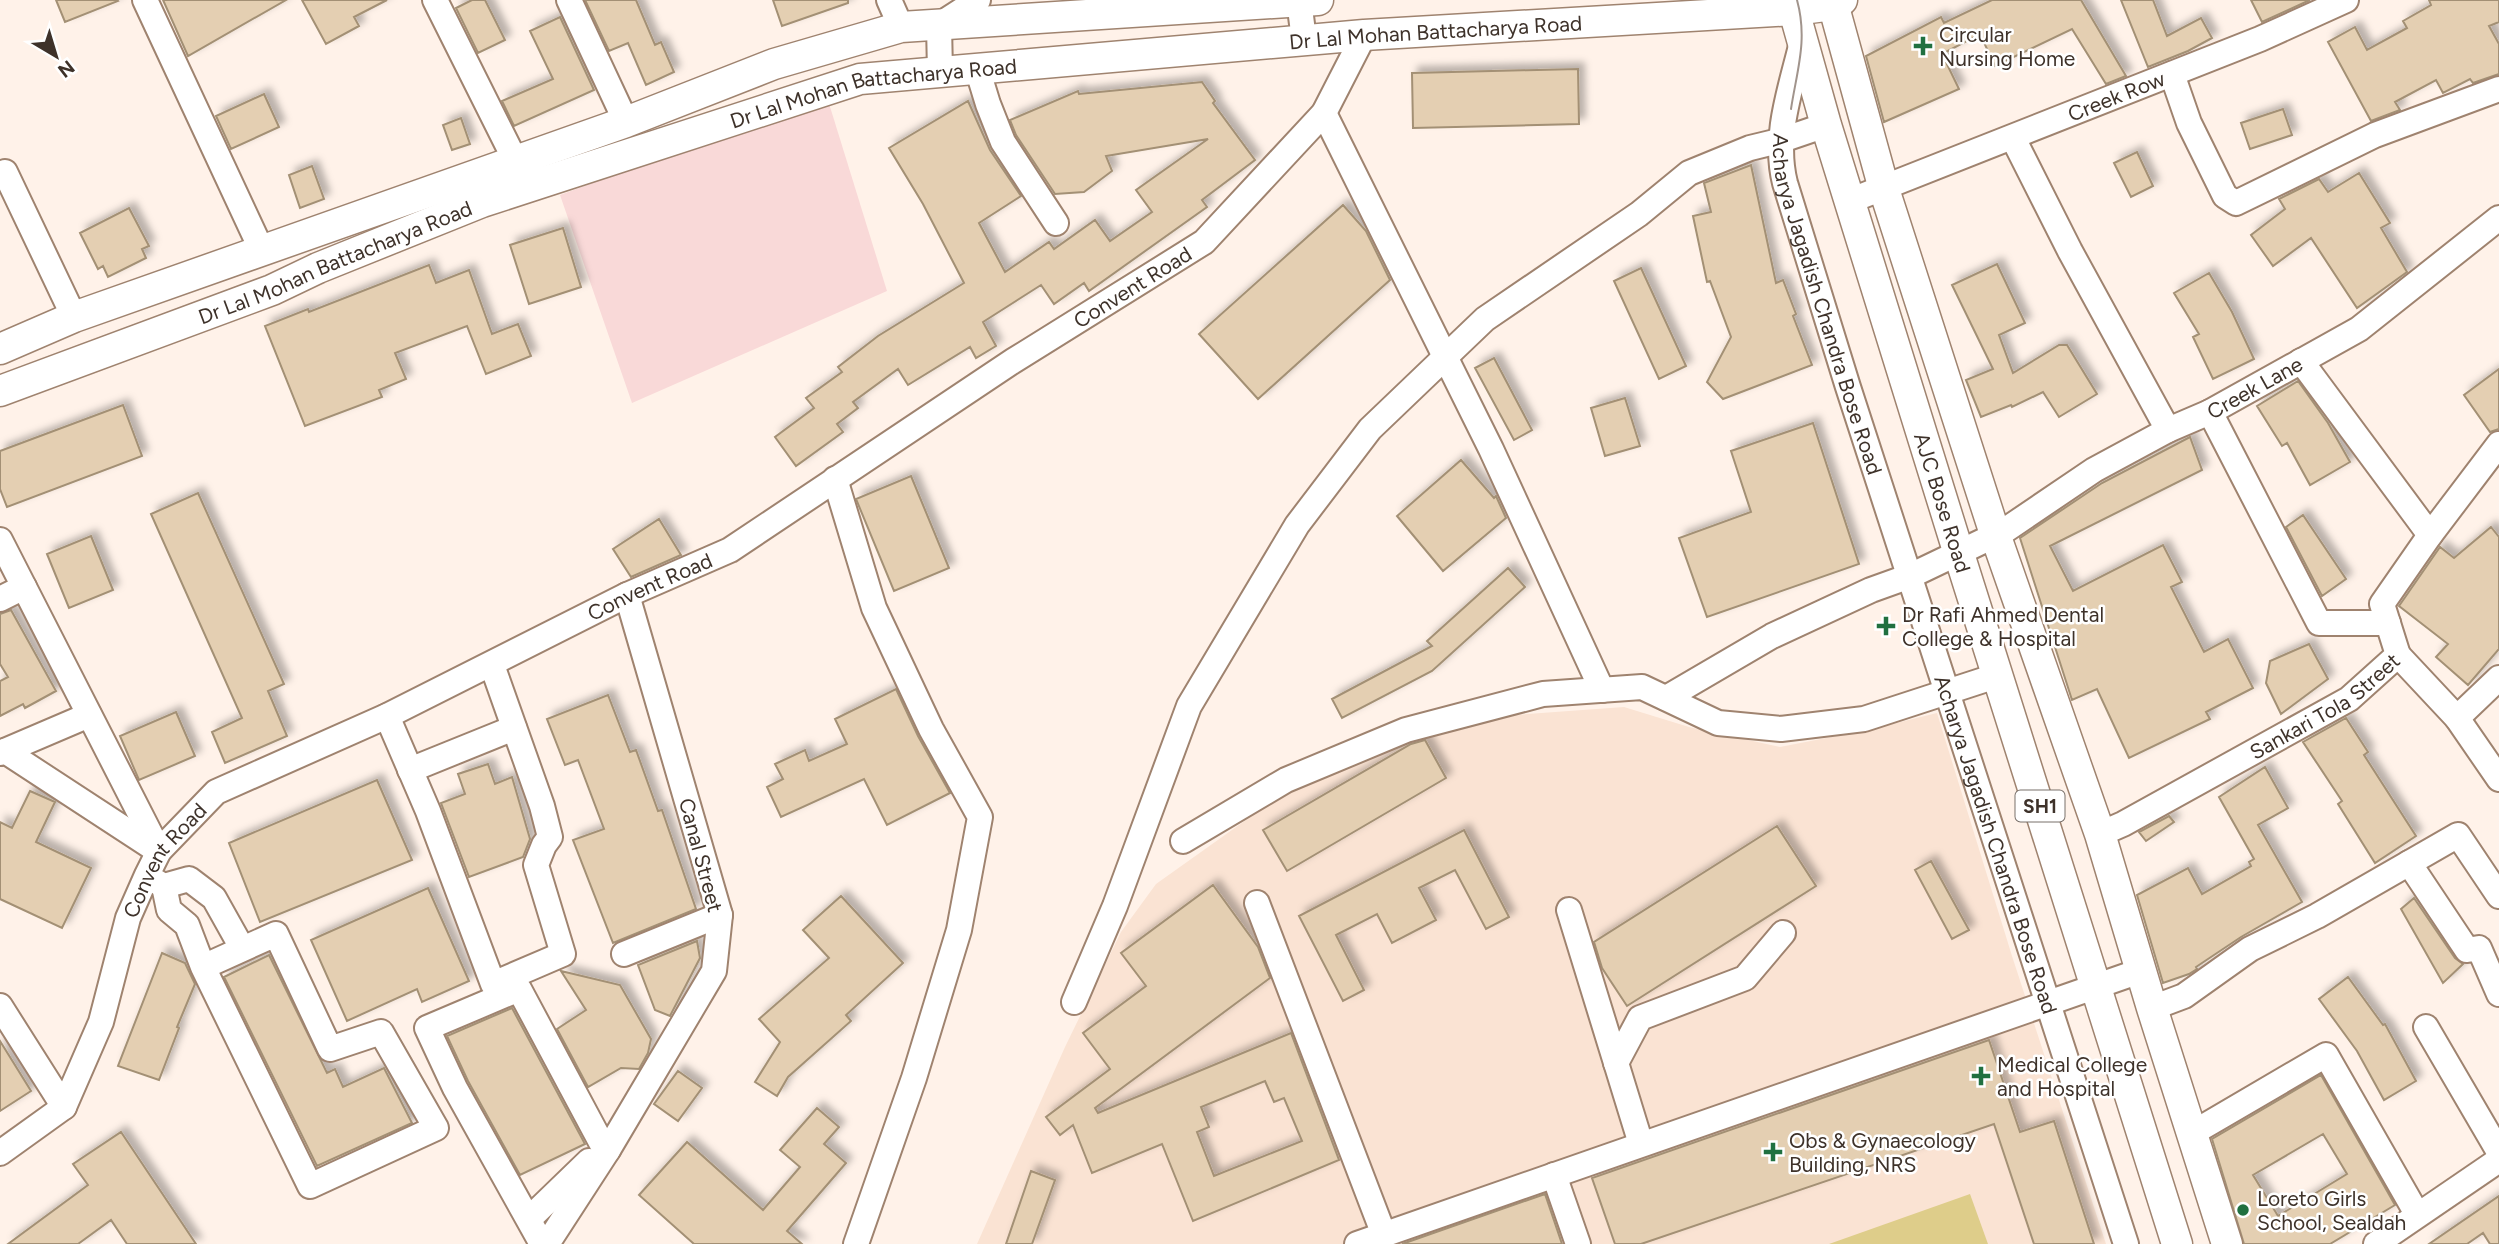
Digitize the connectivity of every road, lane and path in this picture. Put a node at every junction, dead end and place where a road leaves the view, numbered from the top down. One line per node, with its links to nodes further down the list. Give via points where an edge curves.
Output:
1 (145, 0): 30 (street)
2 (435, 0): 24 (street)
3 (569, 0): 20 (street)
4 (889, 0): 11 (street)
5 (978, 0): 10 (street)
6 (2346, 0): 17 (street, Creek Row)
7 (1305, 1): 10 (main road, Dr Lal Mohan Battacharya Road); 13 (street)
8 (1835, 2): 9 (main road, Dr Lal Mohan Battacharya Road); 26 (main road)
9 (1792, 5): 12 (main road, Dr Lal Mohan Battacharya Road); 14 (main road, AJC Bose Road / SH1)
10 (939, 25): 11 (main road, Dr Lal Mohan Battacharya Road); 16 (street)
11 (901, 27): 20 (main road, Dr Lal Mohan Battacharya Road, via 774,64)
12 (1364, 35): 13 (main road, Dr Lal Mohan Battacharya Road); 19 (street, Convent Road)
13 (1304, 40): 15 (main road, Dr Lal Mohan Battacharya Road)
14 (1801, 41): 21 (main road, AJC Bose Road / SH1); 23 (street, Acharya Jagadish Chandra Bose Road)
15 (977, 68): 16 (main road, Dr Lal Mohan Battacharya Road); 29 (street, via 1003,142)
16 (940, 72): 35 (main road, Dr Lal Mohan Battacharya Road, via 860,79 482,202 272,290)
17 (2172, 74): 18 (street, via 2213,172 2225,196 2236,203 2375,135); 22 (street, Creek Row)
18 (2499, 89)
19 (1324, 113): 33 (street); 39 (street, Convent Road, via 1204,242 1013,361)
20 (626, 122): 24 (main road, Dr Lal Mohan Battacharya Road)
21 (1826, 125): 23 (street); 27 (main road, AJC Bose Road / SH1)
22 (2013, 138): 26 (street, Creek Row); 37 (street)
23 (1780, 141): 33 (street, via 1689,173 1639,214 1485,319); 44 (street, Acharya Jagadish Chandra Bose Road, via 1785,183)
24 (514, 160): 30 (main road, Dr Lal Mohan Battacharya Road)
25 (5, 172): 31 (street)
26 (1884, 189): 27 (street); 40 (main road)
27 (1852, 200): 43 (main road, AJC Bose Road / SH1)
28 (2499, 218): 34 (street, Creek Lane, via 2359,329)
29 (1056, 223)
30 (262, 251): 31 (main road, Dr Lal Mohan Battacharya Road)
31 (74, 317): 32 (main road, Dr Lal Mohan Battacharya Road)
32 (0, 349)
33 (1446, 357): 53 (street); 80 (street, via 1370,429 1297,524 1189,706)
34 (2301, 361): 36 (street, Creek Lane); 41 (street)
35 (0, 391)
36 (2210, 412): 37 (street, Creek Lane); 48 (street, via 2319,622)
37 (2168, 430): 40 (street, Creek Lane, via 2094,470)
38 (2499, 444): 41 (street, Sankari Tola Street)
39 (835, 480): 46 (street, Convent Road, via 730,550); 97 (street, via 874,608 979,817 959,930)
40 (1995, 534): 43 (street, Creek Lane); 63 (main road)
41 (2430, 535): 48 (street, Sankari Tola Street, via 2382,604)
42 (0, 540): 45 (street)
43 (1959, 554): 44 (street, Creek Lane); 51 (main road, AJC Bose Road / SH1)
44 (1910, 576): 54 (street, Acharya Jagadish Chandra Bose Road); 55 (street, Creek Lane, via 1772,636)
45 (23, 587): 47 (street); 56 (street)
46 (627, 595): 50 (street, Convent Road); 71 (street, Canal Street)
47 (0, 599)
48 (2389, 623): 49 (street, Sankari Tola Street)
49 (2398, 655): 58 (street); 63 (street, Sankari Tola Street, via 2349,699)
50 (492, 665): 57 (street, Convent Road); 59 (street)
51 (1999, 675): 54 (street); 77 (main road, AJC Bose Road / SH1)
52 (2499, 678): 58 (street)
53 (1602, 690): 55 (street, via 1642,687); 64 (street, via 1543,694 1406,730 1286,780)
54 (1948, 691): 55 (street, via 1864,719 1781,730 1717,723); 79 (street, Acharya Jagadish Chandra Bose Road)
55 (1666, 698)
56 (89, 715): 60 (street); 65 (street)
57 (387, 716): 61 (street); 65 (street, Convent Road, via 216,792)
58 (2458, 718): 62 (street)
59 (514, 728): 61 (street); 61 (street, via 550,837 536,865 563,954 493,984)
60 (3, 752): 65 (street)
61 (410, 770)
62 (2499, 779)
63 (2100, 834): 76 (main road)
64 (1184, 841)
65 (159, 851): 67 (street, Convent Road)
66 (2409, 863): 68 (street, via 2458,835); 78 (street, via 2467,950 2479,948); 82 (street, via 2250,949 2183,996)
67 (155, 881): 73 (street, via 189,879 214,898); 75 (street, via 169,911 187,925); 85 (street, Convent Road, via 128,918 101,1022)
68 (2499, 896)
69 (1257, 903): 95 (street)
70 (1569, 910): 84 (street)
71 (720, 915): 74 (street); 88 (street, Canal Street, via 713,971)
72 (1783, 933): 84 (street, via 1745,978 1640,1018)
73 (242, 948): 75 (street); 75 (street, via 276,934 330,1049 381,1032 436,1128 310,1186)
74 (624, 954)
75 (203, 967)
76 (2140, 971): 77 (street); 82 (main road)
77 (2097, 984): 79 (street); 101 (main road, AJC Bose Road / SH1)
78 (2499, 994)
79 (2049, 1001): 87 (street); 100 (street, Acharya Jagadish Chandra Bose Road)
80 (1074, 1002)
81 (0, 1006): 85 (street)
82 (2151, 1008): 86 (main road)
83 (2426, 1027): 89 (street)
84 (1616, 1063): 87 (street)
85 (64, 1107): 90 (street)
86 (2191, 1134): 93 (street, via 2326,1055); 102 (main road)
87 (1641, 1144): 92 (street)
88 (606, 1148): 94 (street); 94 (street, via 519,989 427,1028); 96 (street, Canal Street)
89 (2499, 1152)
90 (0, 1153)
91 (2499, 1160): 93 (street)
92 (1554, 1175): 95 (street); 99 (street)
93 (2417, 1214): 103 (street)
94 (529, 1219): 96 (street)
95 (1384, 1235): 98 (street)
96 (545, 1244)
97 (856, 1244)
98 (1357, 1244)
99 (1578, 1244)
100 (2126, 1244)
101 (2177, 1244)
102 (2227, 1244)
103 (2376, 1244)

